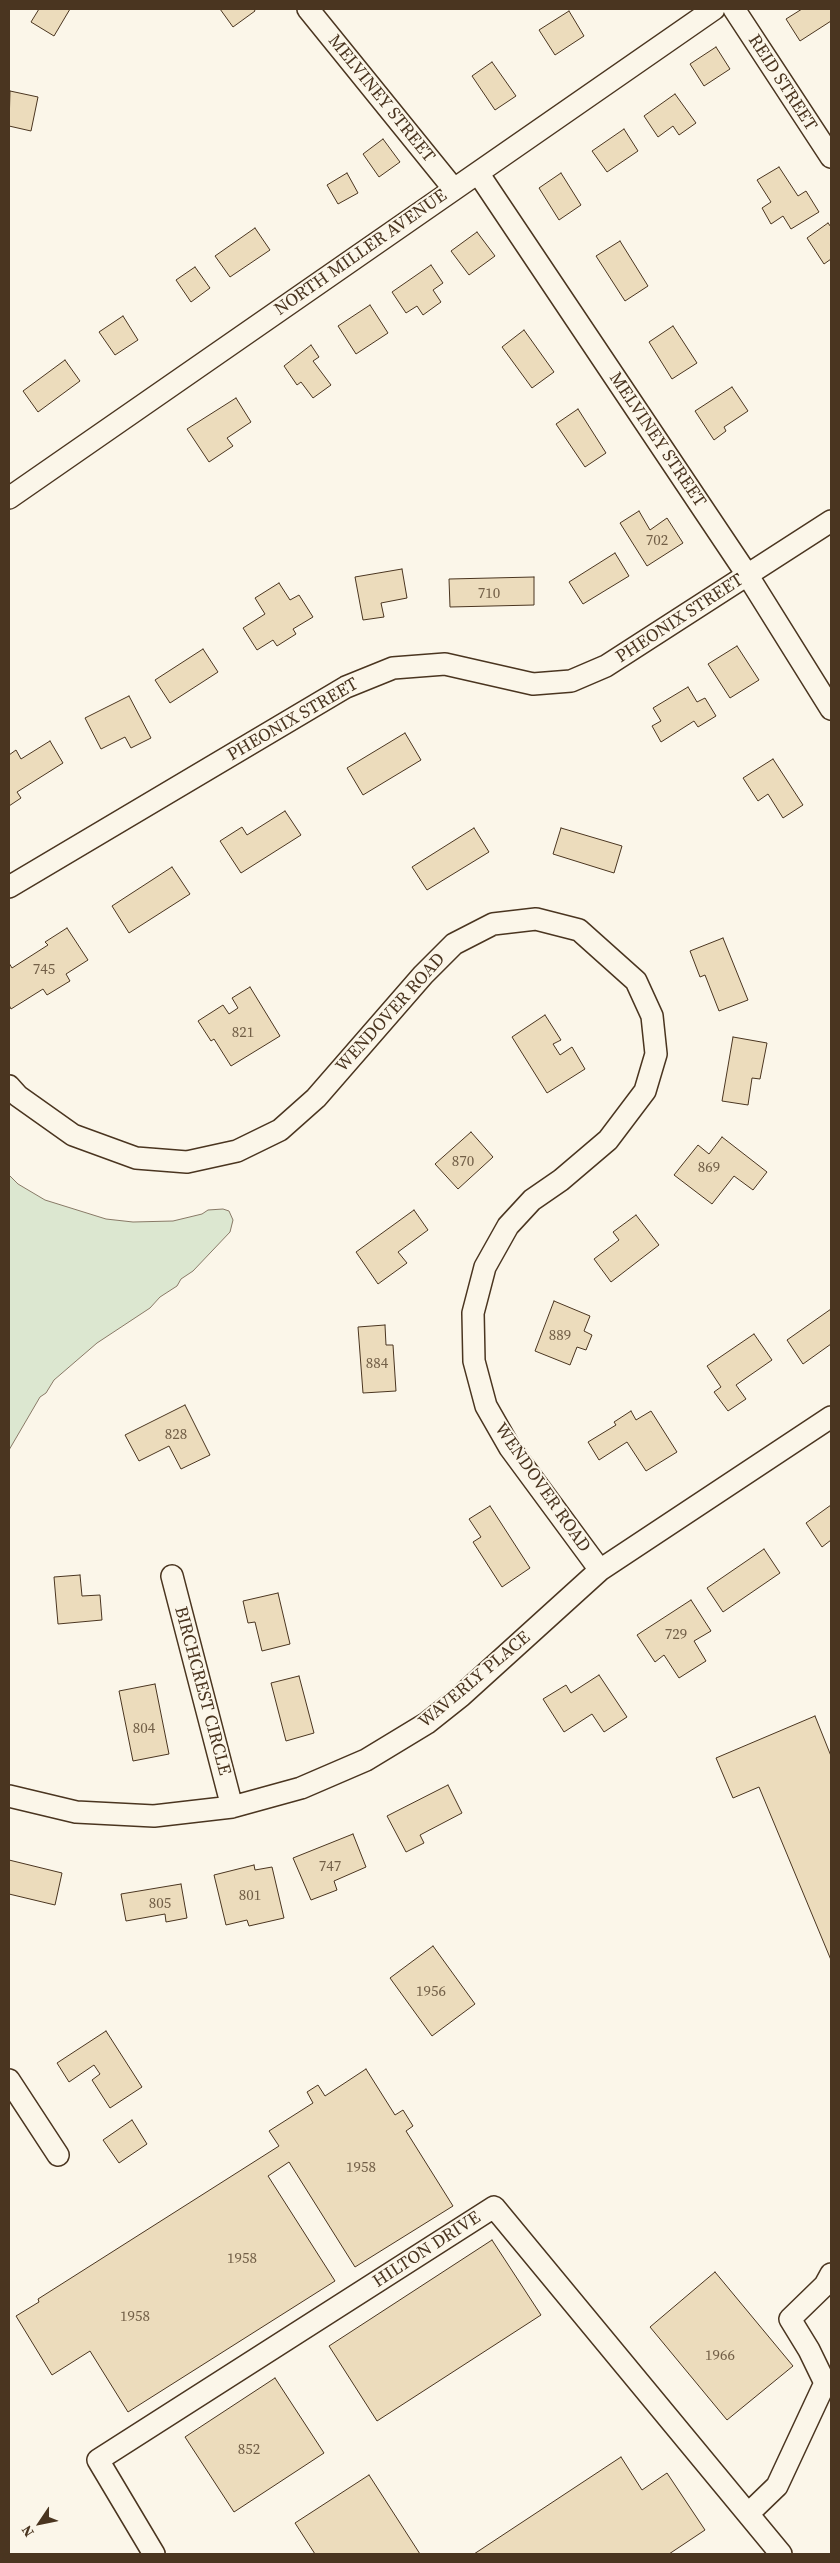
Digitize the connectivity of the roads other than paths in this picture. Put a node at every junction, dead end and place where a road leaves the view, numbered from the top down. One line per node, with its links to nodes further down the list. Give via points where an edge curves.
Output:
1 (308, 9): 6 (street, MELVINEY STREET)
2 (714, 9): 5 (street, NORTH MILLER AVENUE)
3 (734, 9): 4 (street, REID STREET)
4 (831, 157)
5 (478, 174): 6 (street, NORTH MILLER AVENUE); 9 (street, MELVINEY STREET)
6 (453, 188): 7 (street, NORTH MILLER AVENUE)
7 (9, 498)
8 (831, 522): 9 (street, PHEONIX STREET)
9 (748, 576): 10 (street, MELVINEY STREET); 11 (street, PHEONIX STREET, via 606,666 571,681 533,684 445,664 394,668 346,687)
10 (831, 709)
11 (9, 887)
12 (9, 1086): 14 (street, WENDOVER ROAD, via 73,1135 136,1158 187,1162 237,1151 280,1130 316,1098 422,975 454,944 493,924 536,919 579,930 636,981 652,1016 656,1054 645,1092 608,1140 532,1200 508,1226 485,1268 473,1313 474,1361 486,1406 510,1448)
13 (831, 1417): 14 (street, WAVERLY PLACE)
14 (600, 1570): 17 (street, WAVERLY PLACE, via 427,1723 366,1760 301,1788)
15 (172, 1576): 17 (street, BIRCHCREST CIRCLE)
16 (9, 1796): 17 (street, WAVERLY PLACE, via 76,1812 154,1816)
17 (232, 1807)
18 (9, 2080): 19 (street)
19 (58, 2155)
20 (831, 2274): 21 (street, via 825,2285 790,2319 825,2383 776,2486)
21 (749, 2513): 22 (street, HILTON DRIVE, via 494,2207 98,2460); 23 (street, HILTON DRIVE)
22 (154, 2554)
23 (780, 2554)

